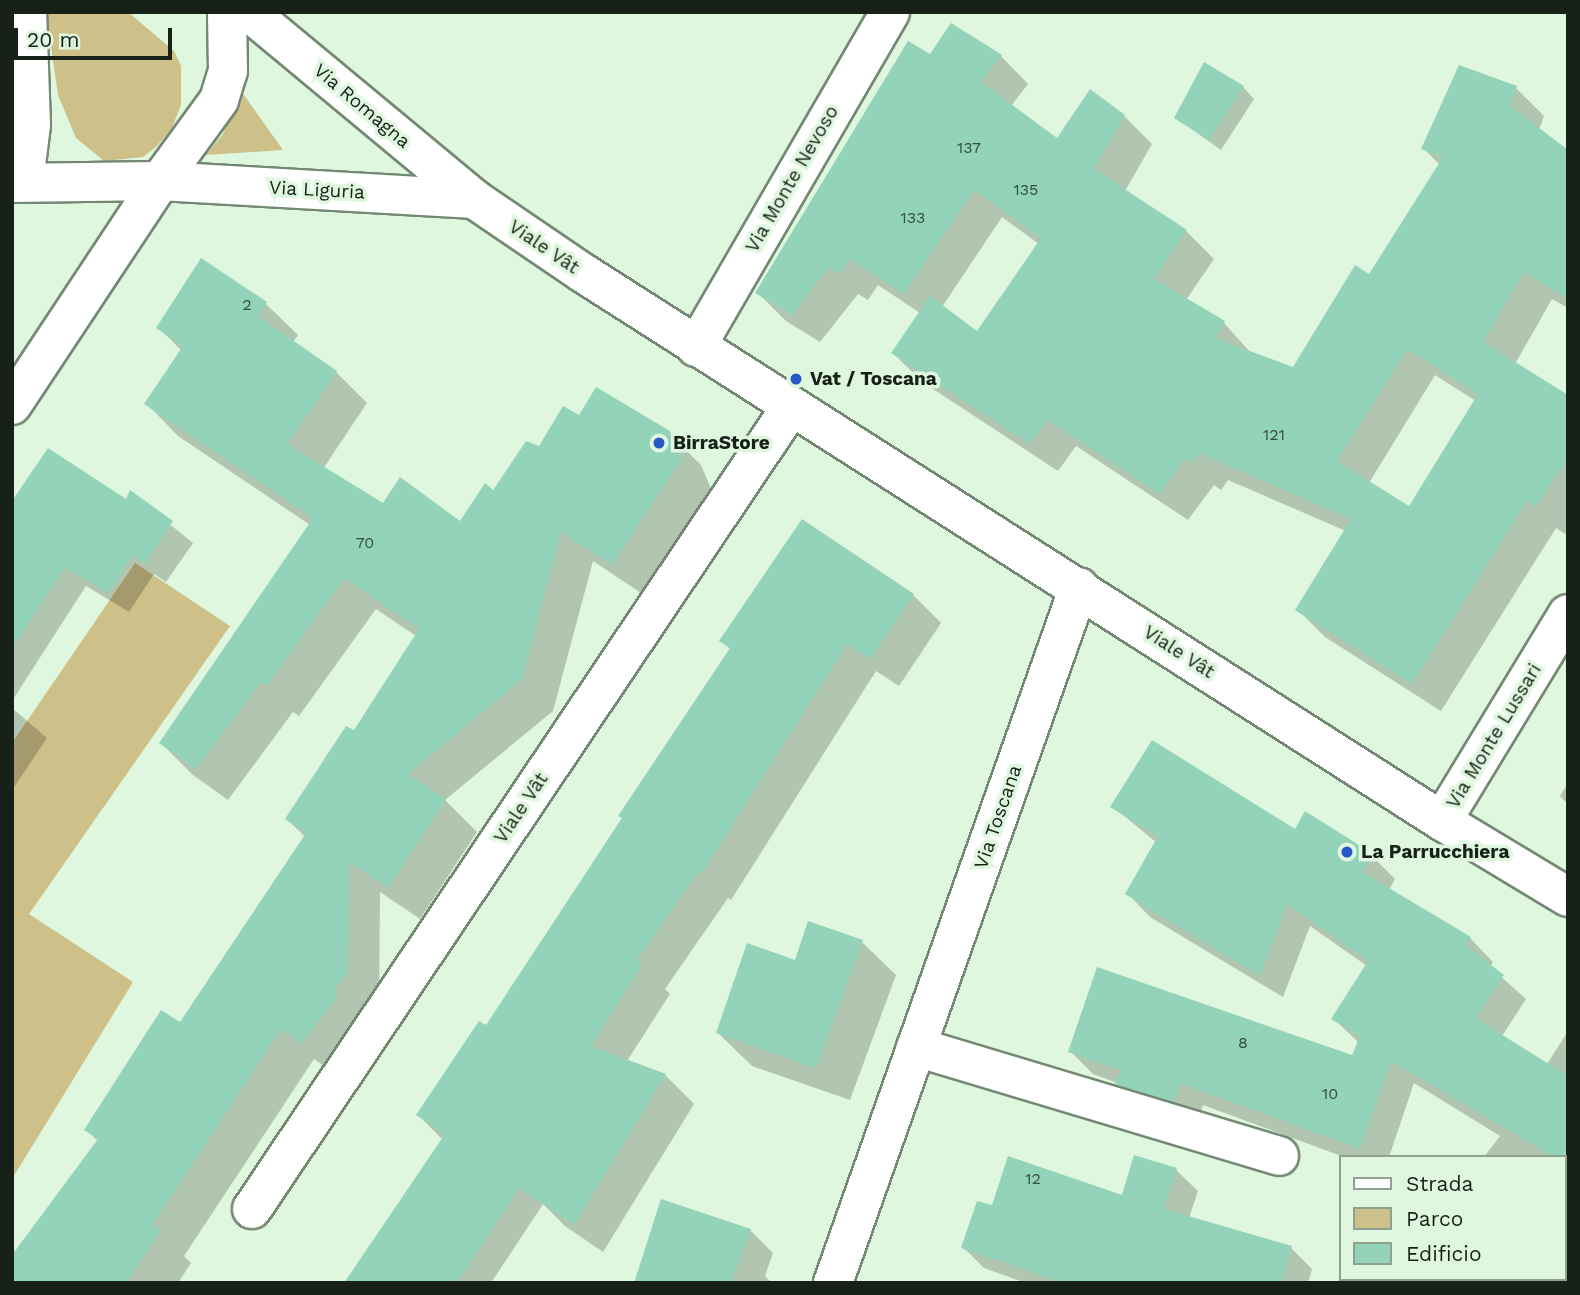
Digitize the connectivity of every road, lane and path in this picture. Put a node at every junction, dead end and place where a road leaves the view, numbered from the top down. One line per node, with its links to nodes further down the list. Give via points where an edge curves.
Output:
1 (27, 12): 6 (street, via 31,125)
2 (228, 12): 5 (street, via 228,71 219,100)
3 (249, 12): 7 (street, Via Romagna)
4 (890, 12): 8 (street, Via Monte Nevoso)
5 (160, 181): 6 (street, Via Liguria); 7 (street, Via Liguria); 9 (street)
6 (18, 182)
7 (474, 200): 8 (street, Viale Vât)
8 (696, 347): 10 (street, Viale Vât)
9 (12, 405)
10 (791, 407): 11 (street, Viale Vât); 17 (street, Viale Vât)
11 (1079, 587): 13 (street, Viale Vât); 15 (street, Via Toscana)
12 (1568, 614): 13 (street, Via Monte Lussari)
13 (1442, 821): 14 (street, Viale Vât)
14 (1568, 897)
15 (916, 1047): 16 (street); 18 (street, Via Toscana)
16 (1279, 1156)
17 (252, 1209)
18 (833, 1283)

